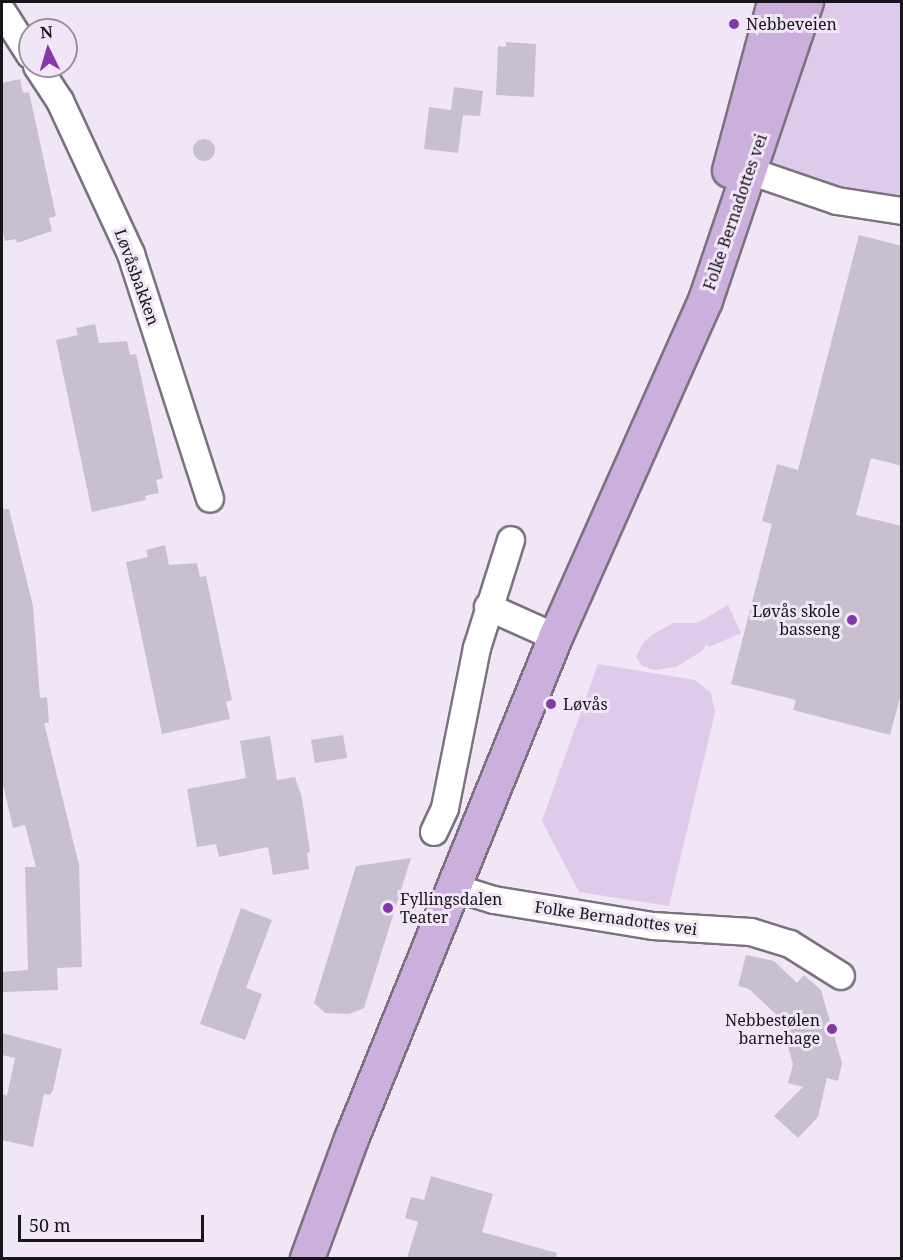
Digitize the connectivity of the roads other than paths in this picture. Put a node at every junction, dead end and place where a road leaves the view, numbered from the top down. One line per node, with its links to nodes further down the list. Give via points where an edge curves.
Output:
1 (774, 2): 6 (main road, Folke Bernadottes vei)
2 (806, 2): 6 (main road, Folke Bernadottes vei)
3 (2, 10): 4 (street)
4 (18, 36)
5 (45, 78): 8 (street, Løvåsbakken, via 60,101 131,254)
6 (741, 168): 7 (street, via 837,201); 11 (main road, Folke Bernadottes vei, via 705,300)
7 (902, 211)
8 (210, 499)
9 (511, 540): 10 (street)
10 (488, 607): 11 (street); 12 (street, via 445,808)
11 (555, 637): 13 (main road, Folke Bernadottes vei)
12 (434, 832)
13 (455, 888): 14 (street, Folke Bernadottes vei, via 494,900 652,926 751,932 790,944); 15 (main road, Folke Bernadottes vei, via 352,1136)
14 (841, 976)
15 (307, 1258)

